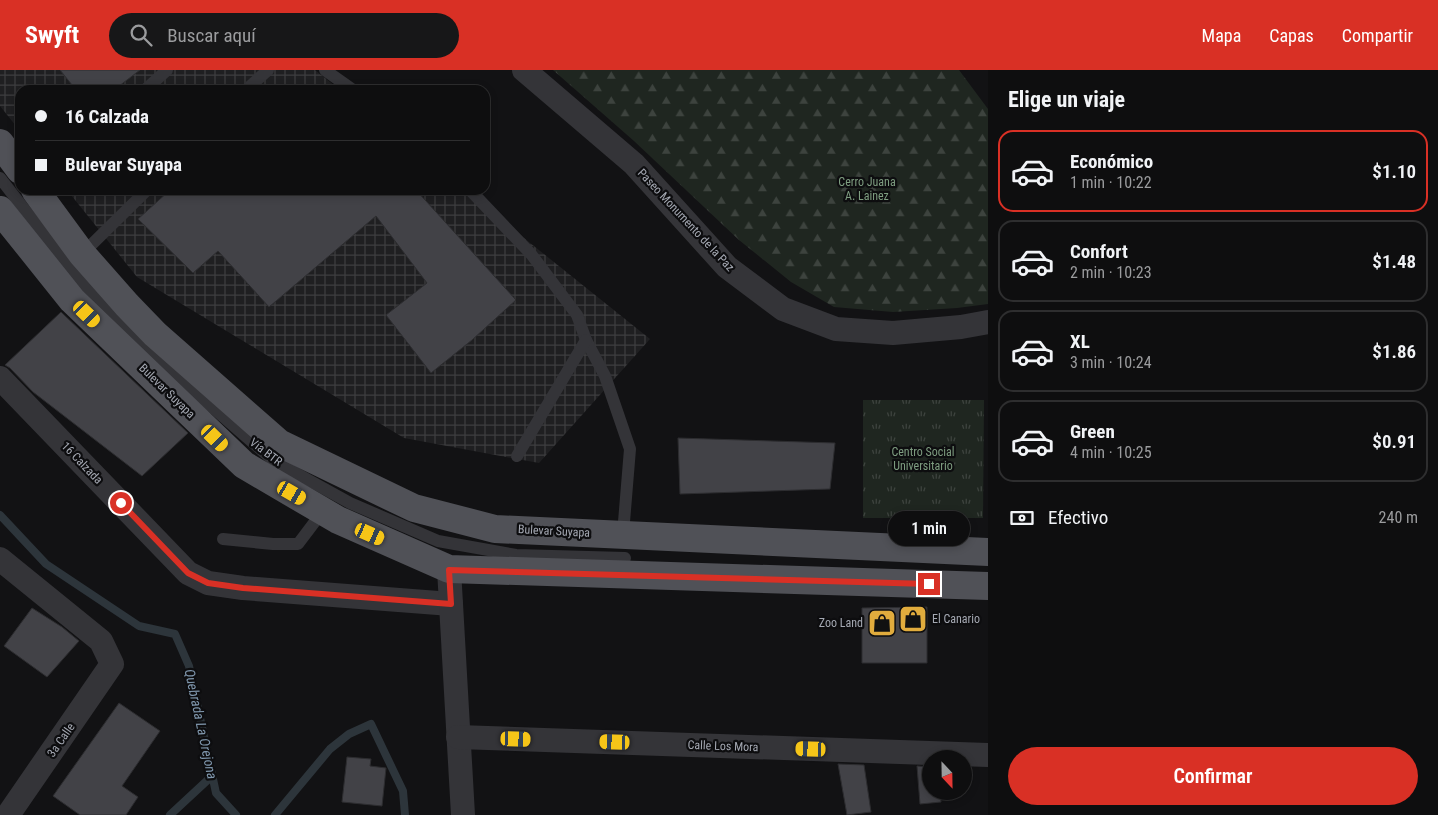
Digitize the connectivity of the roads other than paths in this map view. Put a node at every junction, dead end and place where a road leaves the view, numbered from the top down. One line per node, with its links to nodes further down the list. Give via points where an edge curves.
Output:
1 (167, 70): 5 (lane)
2 (268, 70): 6 (lane)
3 (325, 70): 7 (lane)
4 (524, 70): 16 (street, Paseo Monumento de la Paz, via 634,164 727,267 783,309 836,329 893,333)
5 (150, 85)
6 (252, 85)
7 (346, 85)
8 (0, 143): 9 (main road)
9 (15, 163)
10 (0, 178): 22 (lane, Vía BTR, via 81,282 141,345 274,461 350,503 438,541 516,555)
11 (39, 195): 15 (main road, Bulevar Suyapa)
12 (142, 195): 15 (lane)
13 (475, 195): 17 (lane, via 531,254 577,315)
14 (0, 210): 20 (main road, Bulevar Suyapa, via 72,300 244,465)
15 (82, 254): 22 (main road, Bulevar Suyapa, via 155,334 279,443 414,508 495,529)
16 (988, 322)
17 (586, 340): 19 (lane); 22 (lane, via 605,376 630,449)
18 (0, 378): 27 (street, 16 Calzada, via 188,573 208,583 243,588)
19 (517, 456)
20 (323, 511): 21 (lane, via 298,544); 25 (main road, Bulevar Suyapa)
21 (223, 539)
22 (624, 546): 23 (main road, Bulevar Suyapa)
23 (988, 552)
24 (0, 559): 30 (street, 3a Calle, via 102,641 112,664)
25 (449, 570): 26 (main road, Bulevar Suyapa); 27 (street)
26 (988, 586)
27 (451, 604): 28 (street)
28 (458, 737): 29 (street, Calle Los Mora); 31 (street)
29 (988, 755)
30 (8, 815)
31 (463, 815)

